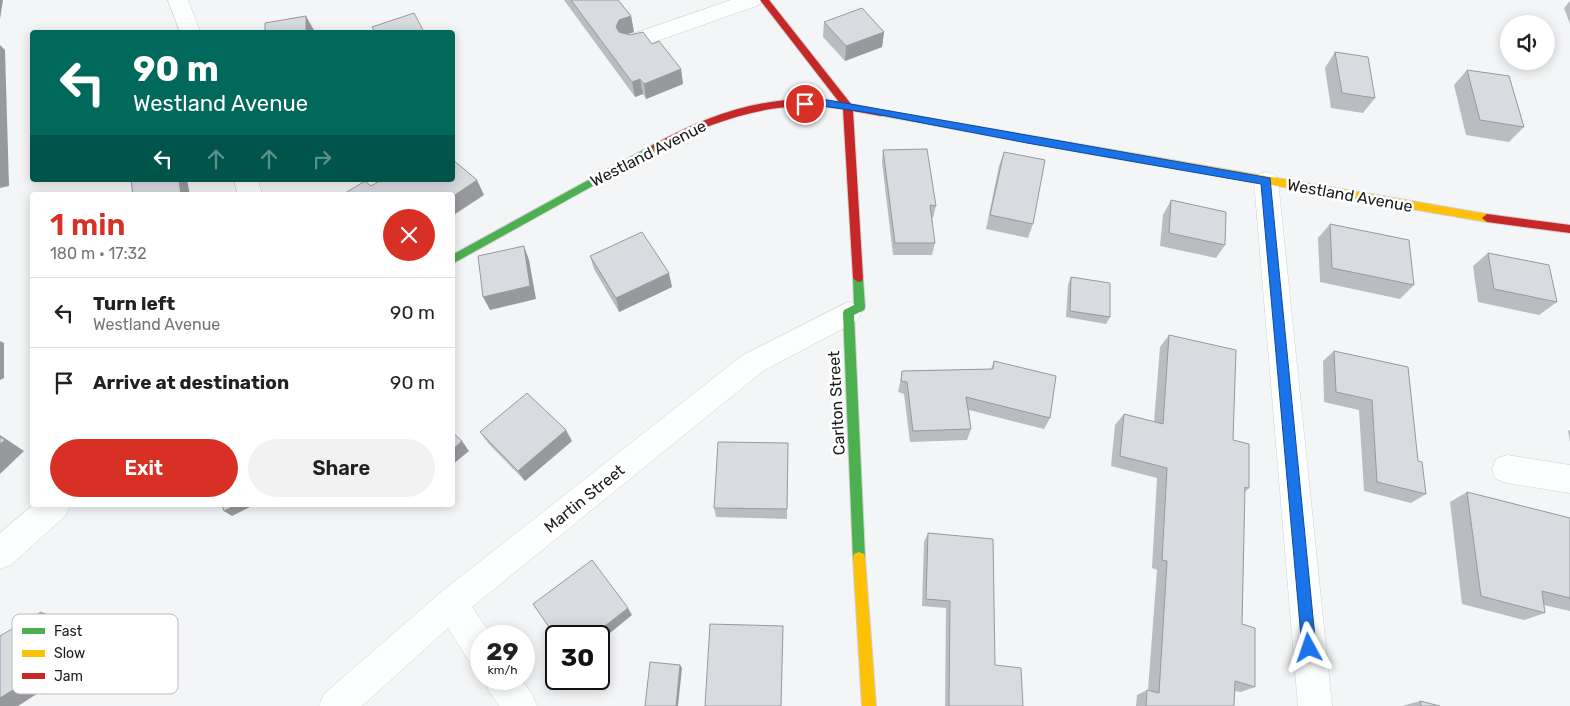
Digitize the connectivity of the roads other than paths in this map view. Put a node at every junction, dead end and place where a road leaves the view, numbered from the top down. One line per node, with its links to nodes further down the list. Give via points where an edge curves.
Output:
1 (178, 0): 4 (street)
2 (752, 0): 5 (street)
3 (764, 0): 6 (street)
4 (189, 30)
5 (632, 42)
6 (848, 106): 7 (street, Westland Avenue); 9 (street, Westland Avenue, via 822,103 763,106 710,121 677,135); 10 (street, via 860,307)
7 (1266, 181): 8 (street, Westland Avenue, via 1483,218); 21 (street)
8 (1570, 229)
9 (455, 258)
10 (848, 313): 15 (street, Martin Street, via 753,363); 20 (street, Carlton Street)
11 (1507, 469): 12 (street)
12 (1570, 479)
13 (53, 507): 14 (street)
14 (0, 554)
15 (451, 604): 16 (street); 18 (street, Martin Street)
16 (470, 632)
17 (509, 690): 19 (street)
18 (336, 706)
19 (520, 706)
20 (869, 706)
21 (1315, 706)

